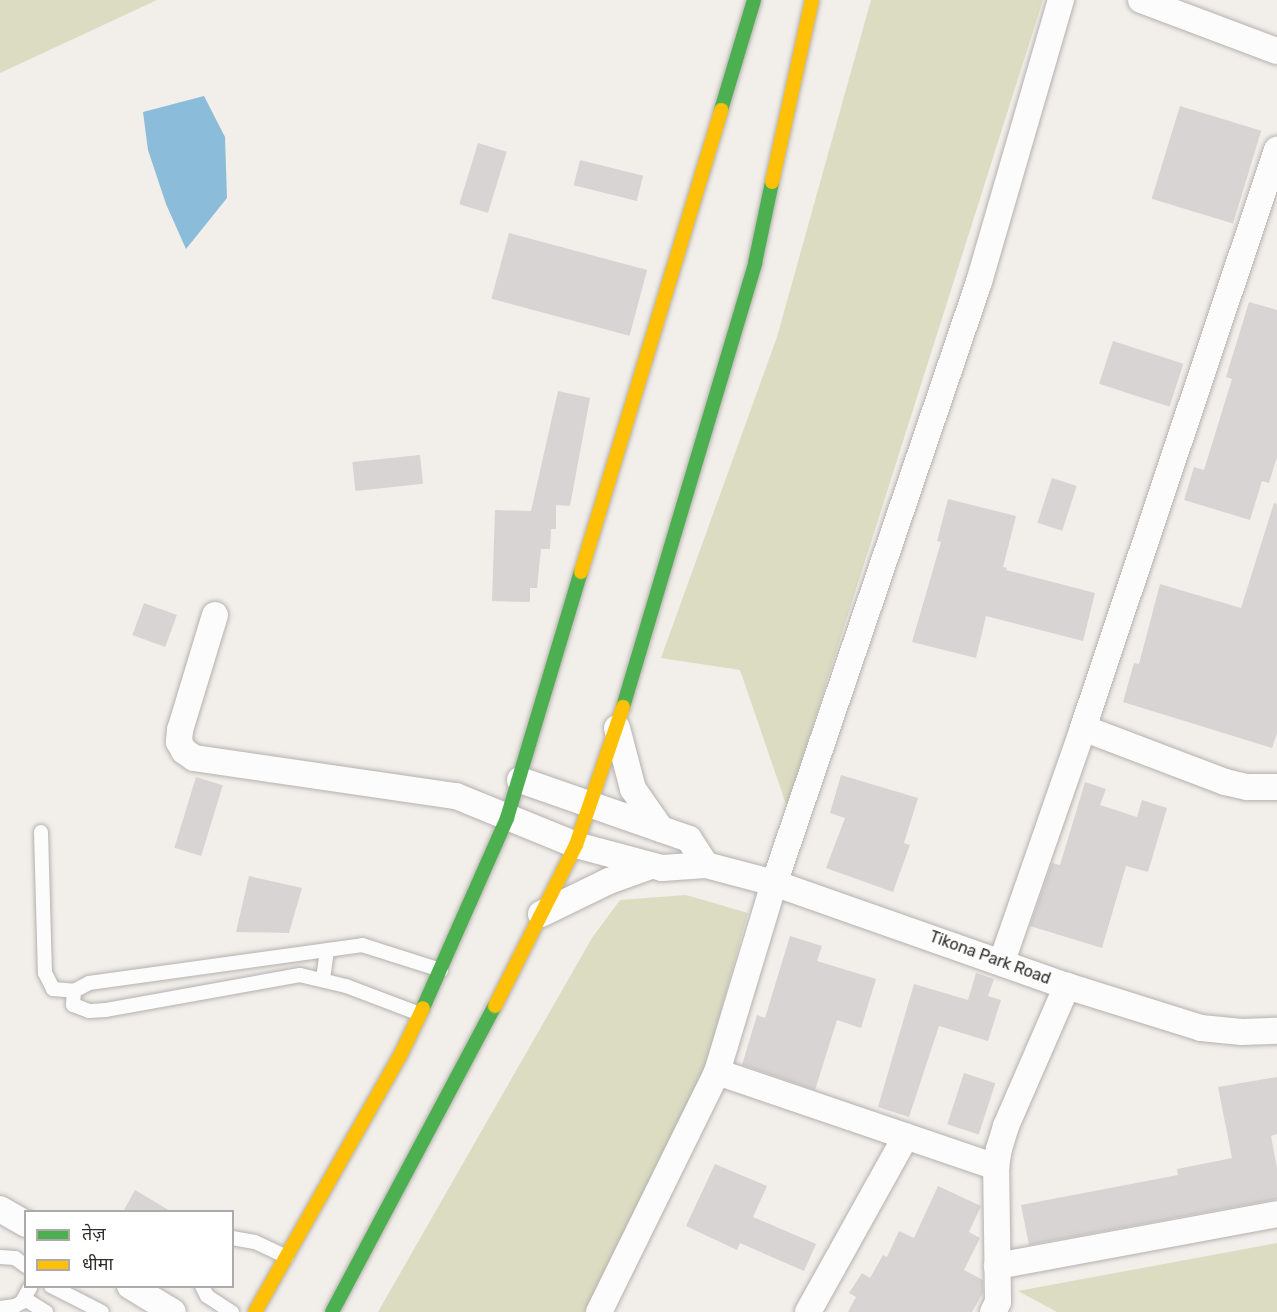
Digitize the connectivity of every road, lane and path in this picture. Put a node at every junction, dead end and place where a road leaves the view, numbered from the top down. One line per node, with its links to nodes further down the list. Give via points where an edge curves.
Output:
1 (754, 0): 10 (street)
2 (812, 0): 8 (street, via 755,263)
3 (1061, 0): 19 (street, via 979,282)
4 (1141, 0): 5 (street)
5 (1277, 51)
6 (1277, 150): 9 (street)
7 (215, 615): 13 (street, Tikona Park Road, via 180,730 179,741 194,758 435,791 472,800)
8 (617, 728): 12 (street); 14 (street, via 633,789)
9 (1083, 728): 11 (street, via 1225,782 1263,789); 22 (street)
10 (520, 780): 12 (street); 13 (street)
11 (1277, 787)
12 (591, 806): 14 (street); 16 (street)
13 (507, 818): 16 (street, Tikona Park Road); 23 (street)
14 (661, 830): 17 (street, via 689,839)
15 (41, 832): 26 (lane, via 45,973 53,989)
16 (576, 845): 18 (street, Tikona Park Road); 20 (street)
17 (706, 865): 18 (street, Tikona Park Road); 19 (street, Tikona Park Road)
18 (651, 866): 20 (street, Tikona Park Road, via 609,881)
19 (774, 883): 22 (street, Tikona Park Road); 29 (street)
20 (541, 914): 51 (street, via 461,1076)
21 (327, 950): 23 (lane, via 362,945); 24 (lane); 26 (lane, via 89,983)
22 (1002, 961): 25 (street, Tikona Park Road)
23 (441, 970): 27 (street)
24 (323, 979): 26 (lane, via 300,975 89,1011 73,1005); 27 (lane)
25 (1067, 986): 28 (street, Tikona Park Road, via 1201,1028); 31 (street, via 1006,1126)
26 (74, 991)
27 (420, 1014): 37 (street)
28 (1277, 1031)
29 (717, 1072): 30 (street); 52 (street)
30 (906, 1136): 31 (street); 53 (street)
31 (996, 1167): 39 (street)
32 (0, 1209): 34 (street)
33 (1277, 1214): 39 (street)
34 (24, 1223)
35 (234, 1238): 37 (lane, via 255,1242)
36 (0, 1257): 38 (lane, via 15,1258)
37 (287, 1257): 50 (street)
38 (24, 1265)
39 (997, 1266): 45 (street)
40 (53, 1288): 47 (lane)
41 (132, 1288): 48 (street)
42 (203, 1288): 49 (lane, via 207,1296)
43 (28, 1293): 44 (lane, via 15,1306); 46 (lane)
44 (0, 1308)
45 (1003, 1309)
46 (46, 1312)
47 (102, 1312)
48 (173, 1312)
49 (232, 1312)
50 (255, 1312)
51 (332, 1312)
52 (599, 1312)
53 (808, 1312)

